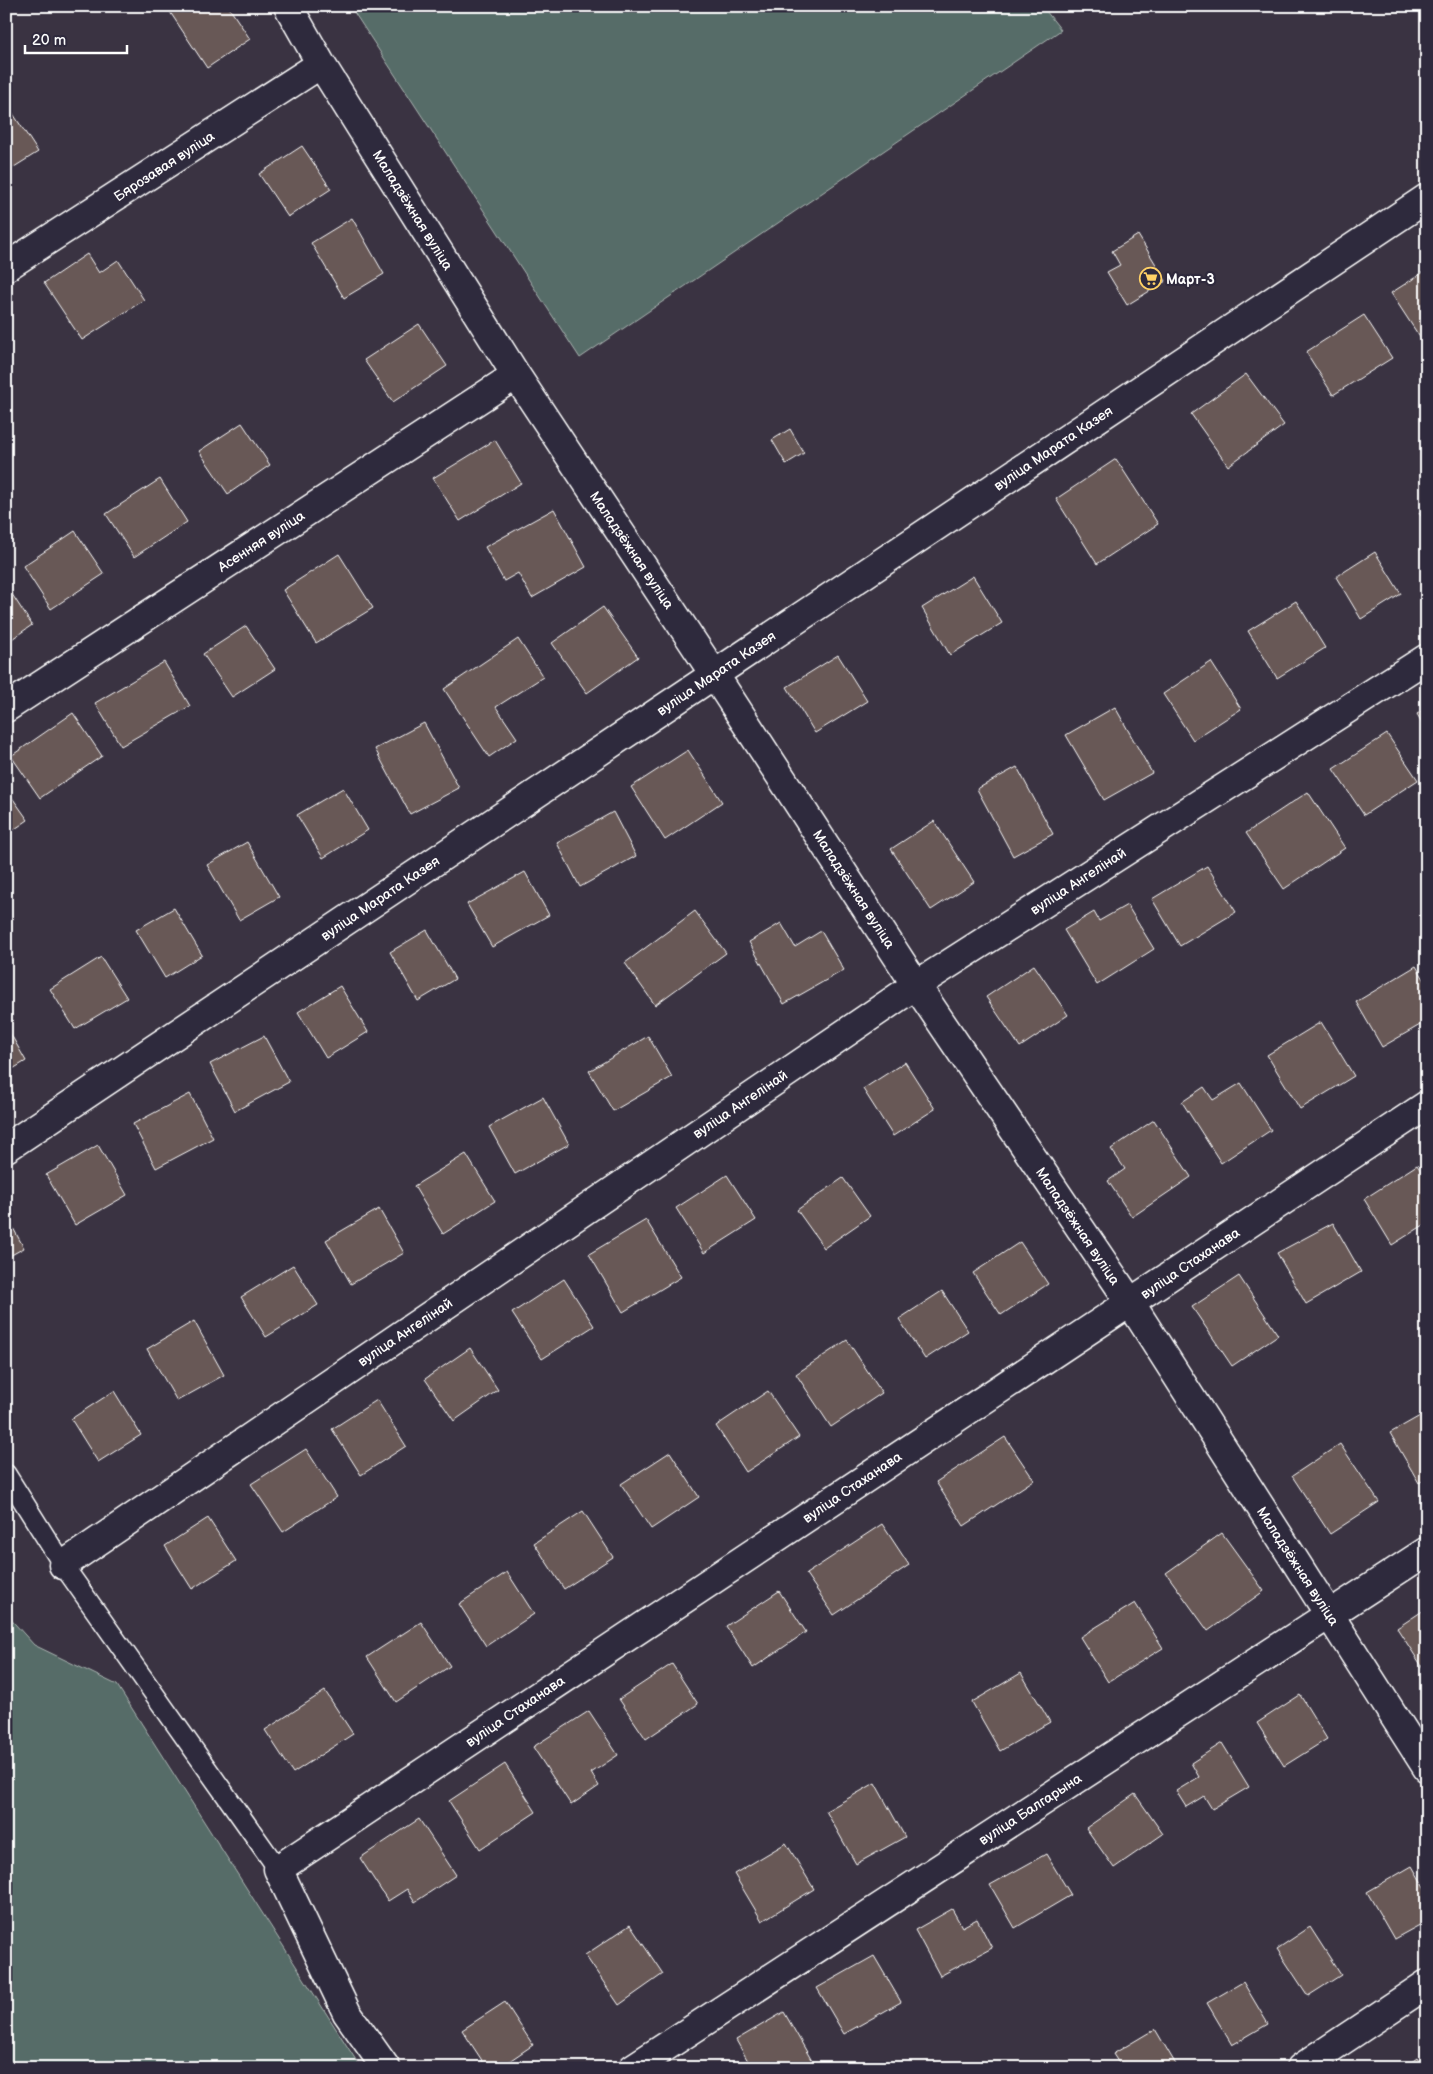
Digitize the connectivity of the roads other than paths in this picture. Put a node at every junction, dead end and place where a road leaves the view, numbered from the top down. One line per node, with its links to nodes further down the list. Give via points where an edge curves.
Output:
1 (288, 6): 2 (street, Маладзёжная вуліца)
2 (321, 64): 4 (street, Бярозавая вуліца); 5 (street, Маладзёжная вуліца)
3 (1427, 198): 7 (street, вуліца Марата Казея)
4 (6, 268)
5 (516, 375): 7 (street, Маладзёжная вуліца); 8 (street, Асенняя вуліца)
6 (1427, 658): 9 (street, вуліца Ангелінай)
7 (714, 674): 9 (street, Маладзёжная вуліца); 11 (street, вуліца Марата Казея)
8 (6, 708)
9 (916, 985): 12 (street, Маладзёжная вуліца); 15 (street, вуліца Ангелінай)
10 (1427, 1105): 12 (street, вуліца Стаханава)
11 (6, 1148)
12 (1130, 1302): 16 (street, Маладзёжная вуліца); 18 (street, вуліца Стаханава)
13 (6, 1474): 15 (lane)
14 (1427, 1551): 16 (street, вуліца Балгарына)
15 (63, 1565): 18 (lane)
16 (1329, 1614): 17 (street, Маладзёжная вуліца); 21 (street, вуліца Балгарына)
17 (1427, 1768)
18 (278, 1869): 20 (street, via 347,2013)
19 (1427, 1984): 22 (street)
20 (386, 2068)
21 (633, 2068)
22 (1301, 2068)

